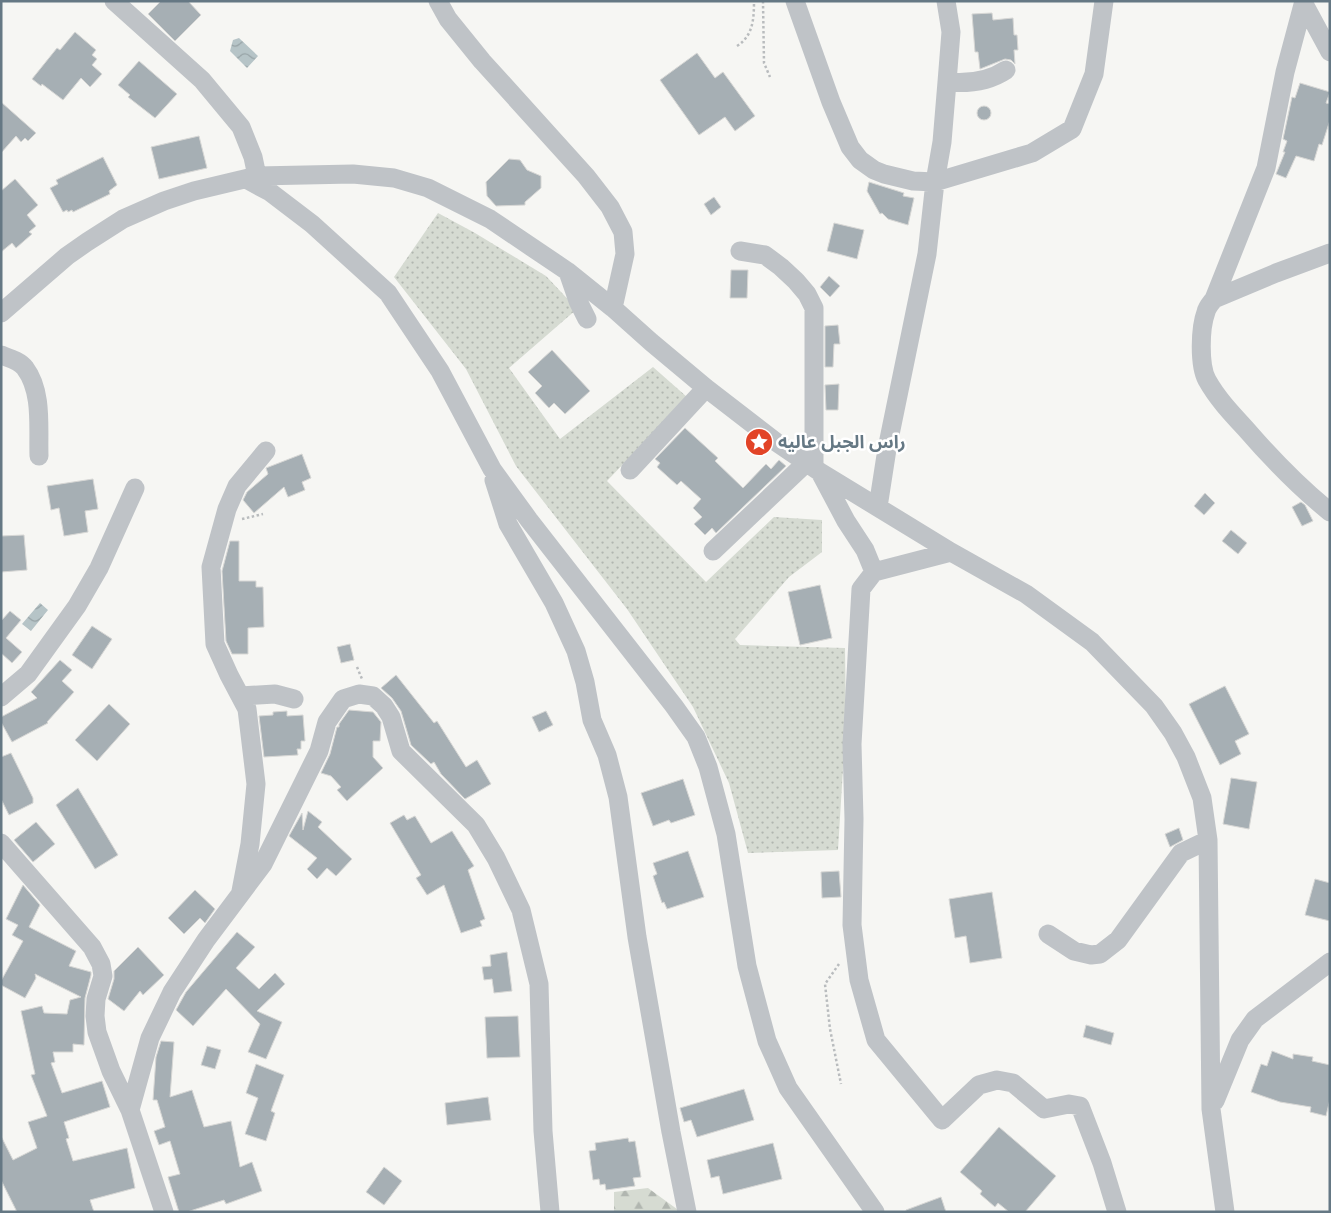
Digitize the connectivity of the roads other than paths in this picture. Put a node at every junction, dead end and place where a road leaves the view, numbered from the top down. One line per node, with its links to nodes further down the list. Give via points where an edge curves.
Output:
1 (114, 1): 10 (street, via 202,80 241,127 254,157)
2 (438, 1): 16 (street, via 482,61 586,176 610,208 623,232 625,254)
3 (795, 1): 11 (street, via 831,102 850,147 860,160 884,174)
4 (946, 1): 9 (street, via 950,32)
5 (1104, 1): 11 (street, via 1094,74 1072,129 1032,153)
6 (1304, 2): 7 (street); 15 (street, via 1285,72 1266,168)
7 (1330, 52)
8 (1006, 70): 9 (street, via 996,77 970,83)
9 (947, 82): 11 (street)
10 (251, 178): 14 (street, via 353,174 394,178 428,188 490,219); 17 (street, via 194,191 123,219 66,256); 24 (street, via 312,224 388,293 440,371)
11 (935, 182): 27 (street, via 927,254 888,439)
12 (740, 252): 23 (street, via 765,255 781,267 808,294 814,308)
13 (1328, 258): 15 (street, via 1276,273)
14 (568, 271): 16 (street); 18 (street)
15 (1214, 299): 28 (street, via 1206,312 1203,327 1202,360 1206,379 1223,404 1257,442)
16 (613, 308): 20 (street)
17 (1, 314)
18 (588, 319)
19 (1, 355): 22 (street, via 24,367 33,383 38,401)
20 (706, 388): 23 (street, via 744,419); 25 (street)
21 (266, 451): 32 (street, via 237,486 226,508 211,567 215,644)
22 (39, 456)
23 (814, 467): 27 (street); 29 (street); 31 (street, via 865,550)
24 (492, 469): 44 (street, via 508,524 554,603 576,651 592,720 609,763 623,824 637,937); 45 (street, via 696,737 708,767 726,834 747,966 767,1040 788,1088)
25 (630, 470)
26 (135, 488): 33 (street, via 99,568 77,606 28,674)
27 (878, 507): 30 (street)
28 (1330, 512)
29 (714, 551)
30 (951, 552): 31 (street); 35 (street, via 1026,594 1092,642 1149,700 1186,757 1202,798)
31 (874, 572): 46 (street, via 861,589 852,744 852,925 859,980 876,1040 942,1120 978,1085 997,1080 1013,1084 1044,1109 1069,1104 1080,1106)
32 (240, 696): 34 (street, via 275,694); 37 (street, via 247,709 256,784 250,844)
33 (1, 697)
34 (294, 699)
35 (1208, 840): 38 (street, via 1181,853 1118,940 1100,954 1074,951); 41 (street)
36 (1, 843): 40 (street, via 92,947 101,964 103,976 95,1016 97,1032)
37 (240, 894): 40 (street, via 172,992 150,1038); 43 (street, via 263,864 319,751 327,722 336,708 343,699 359,694 372,696 391,717 400,752 476,825 496,858 520,910 539,984 543,1131)
38 (1048, 934)
39 (1330, 962): 41 (street, via 1255,1019 1240,1040)
40 (130, 1110): 42 (street)
41 (1211, 1110): 47 (street)
42 (164, 1212)
43 (550, 1212)
44 (688, 1212)
45 (875, 1212)
46 (1117, 1212)
47 (1225, 1212)

